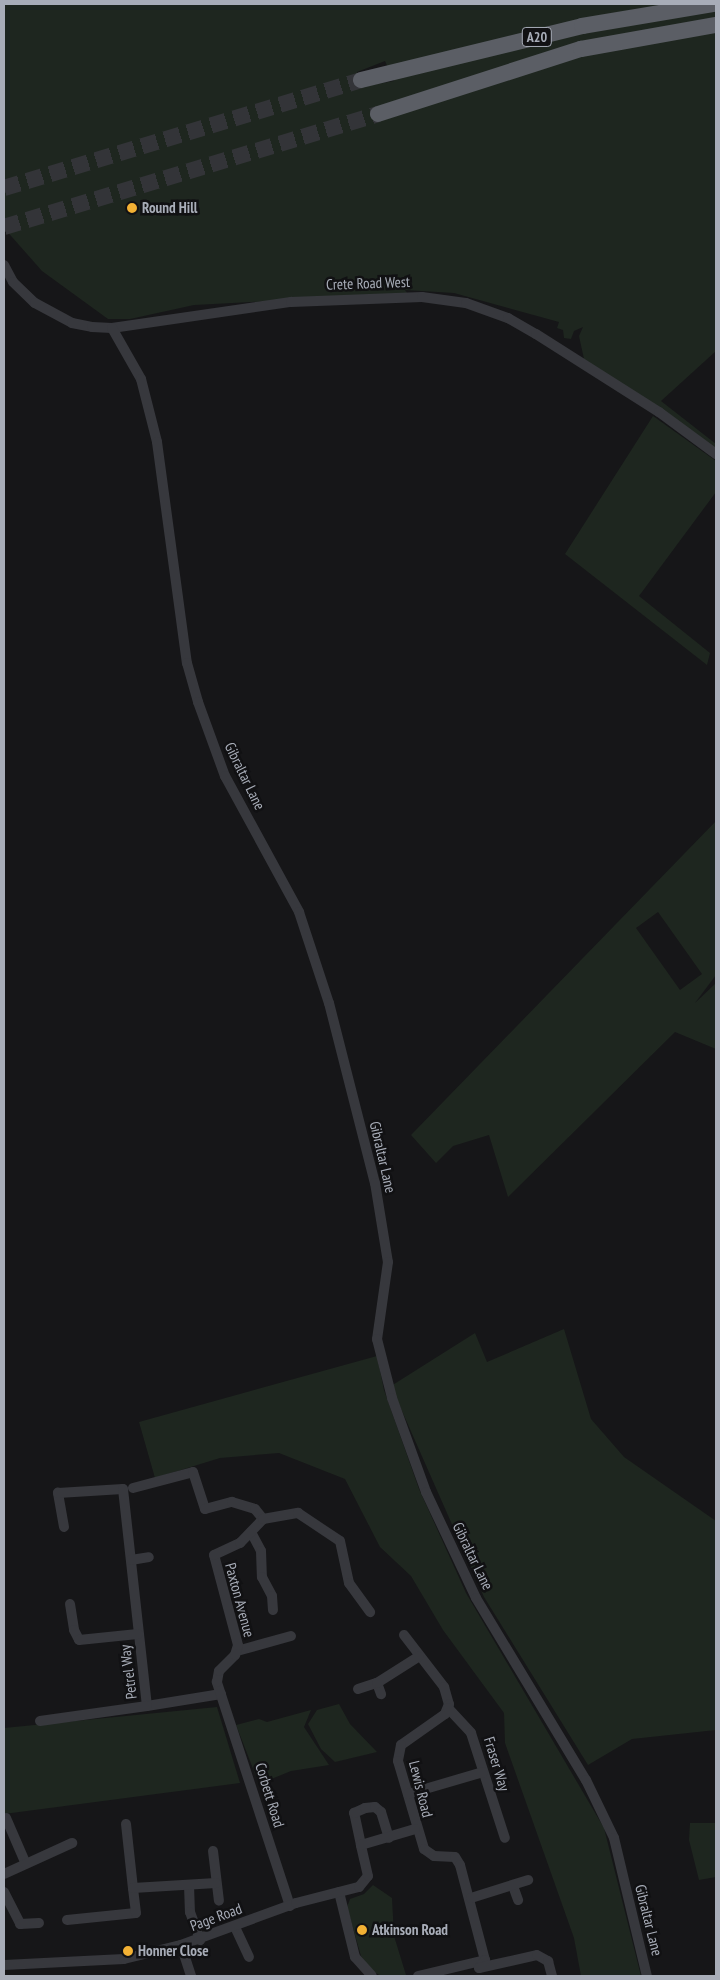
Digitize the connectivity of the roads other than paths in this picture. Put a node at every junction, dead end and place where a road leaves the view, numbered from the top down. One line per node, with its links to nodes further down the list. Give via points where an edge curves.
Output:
1 (714, 4): 3 (highway, A20, bridge, via 582,26)
2 (716, 24): 4 (highway, A20, bridge, via 581,49)
3 (361, 80)
4 (378, 114)
5 (4, 265): 6 (street, Crete Road West, via 24,294 48,312 72,323)
6 (112, 328): 7 (street, Crete Road West, via 291,302 422,297 466,303 508,318 536,334 659,412); 64 (street, Gibraltar Lane, via 141,379 156,442 187,663 198,702 226,776 299,912 332,1013 375,1183 388,1262 377,1338 392,1398 426,1492 476,1598 586,1780 614,1838)
7 (716, 454)
8 (133, 1488): 9 (street, via 192,1468 205,1509 237,1502 255,1509)
9 (263, 1518): 11 (street, Paxton Avenue); 16 (street, via 298,1514 337,1538 352,1589)
10 (64, 1527): 13 (street, Petrel Way, via 58,1493 123,1489)
11 (251, 1532): 15 (street, via 261,1551 262,1577 272,1596); 20 (street, Paxton Avenue, via 240,1543 218,1550 214,1557)
12 (149, 1557): 13 (street)
13 (131, 1560): 17 (street, Petrel Way)
14 (70, 1604): 17 (street, via 79,1640)
15 (273, 1610)
16 (370, 1612)
17 (138, 1634): 26 (street, Petrel Way)
18 (404, 1635): 21 (street)
19 (291, 1636): 20 (street)
20 (237, 1651): 24 (street, Paxton Avenue, via 219,1671 217,1682)
21 (418, 1657): 22 (street); 27 (street, via 446,1690)
22 (377, 1683): 23 (street); 25 (street)
23 (358, 1689)
24 (222, 1694): 26 (street, Petrel Way); 51 (street, Corbett Road)
25 (381, 1694)
26 (147, 1706): 28 (street, via 58,1715)
27 (448, 1708): 29 (street, Fraser Way, via 472,1733); 30 (street, Lewis Road, via 399,1749 398,1761)
28 (40, 1721)
29 (483, 1772): 30 (street); 35 (street, Fraser Way)
30 (408, 1794): 33 (street, Lewis Road)
31 (6, 1818): 39 (street)
32 (126, 1824): 45 (street)
33 (415, 1829): 34 (street); 48 (street, Lewis Road, via 428,1854 452,1856 458,1861)
34 (388, 1838): 37 (street); 37 (street, Page Road, via 380,1812 375,1807 365,1808 354,1814)
35 (505, 1838)
36 (72, 1843): 39 (street)
37 (361, 1845): 47 (street, Page Road, via 366,1880 359,1887)
38 (213, 1851): 42 (street)
39 (25, 1862): 40 (street)
40 (4, 1874)
41 (528, 1880): 44 (street)
42 (216, 1883): 43 (street); 50 (street)
43 (189, 1885): 45 (street); 55 (street, via 190,1912)
44 (513, 1886): 48 (street); 49 (street)
45 (133, 1888): 52 (street, via 136,1914)
46 (4, 1892): 53 (street, via 20,1924)
47 (338, 1892): 51 (street, Page Road); 60 (street, via 355,1957)
48 (470, 1898): 59 (street, Lewis Road)
49 (518, 1900)
50 (219, 1901)
51 (290, 1906): 54 (street, Page Road)
52 (66, 1920)
53 (39, 1922)
54 (235, 1927): 55 (street, Page Road); 57 (street)
55 (200, 1940): 56 (street, Page Road)
56 (181, 1946): 58 (street, Page Road, via 100,1963); 61 (street)
57 (249, 1957)
58 (4, 1965)
59 (482, 1968): 62 (street); 63 (street, via 540,1955 548,1961)
60 (367, 1975)
61 (191, 1976)
62 (418, 1976)
63 (552, 1976)
64 (648, 1976)

